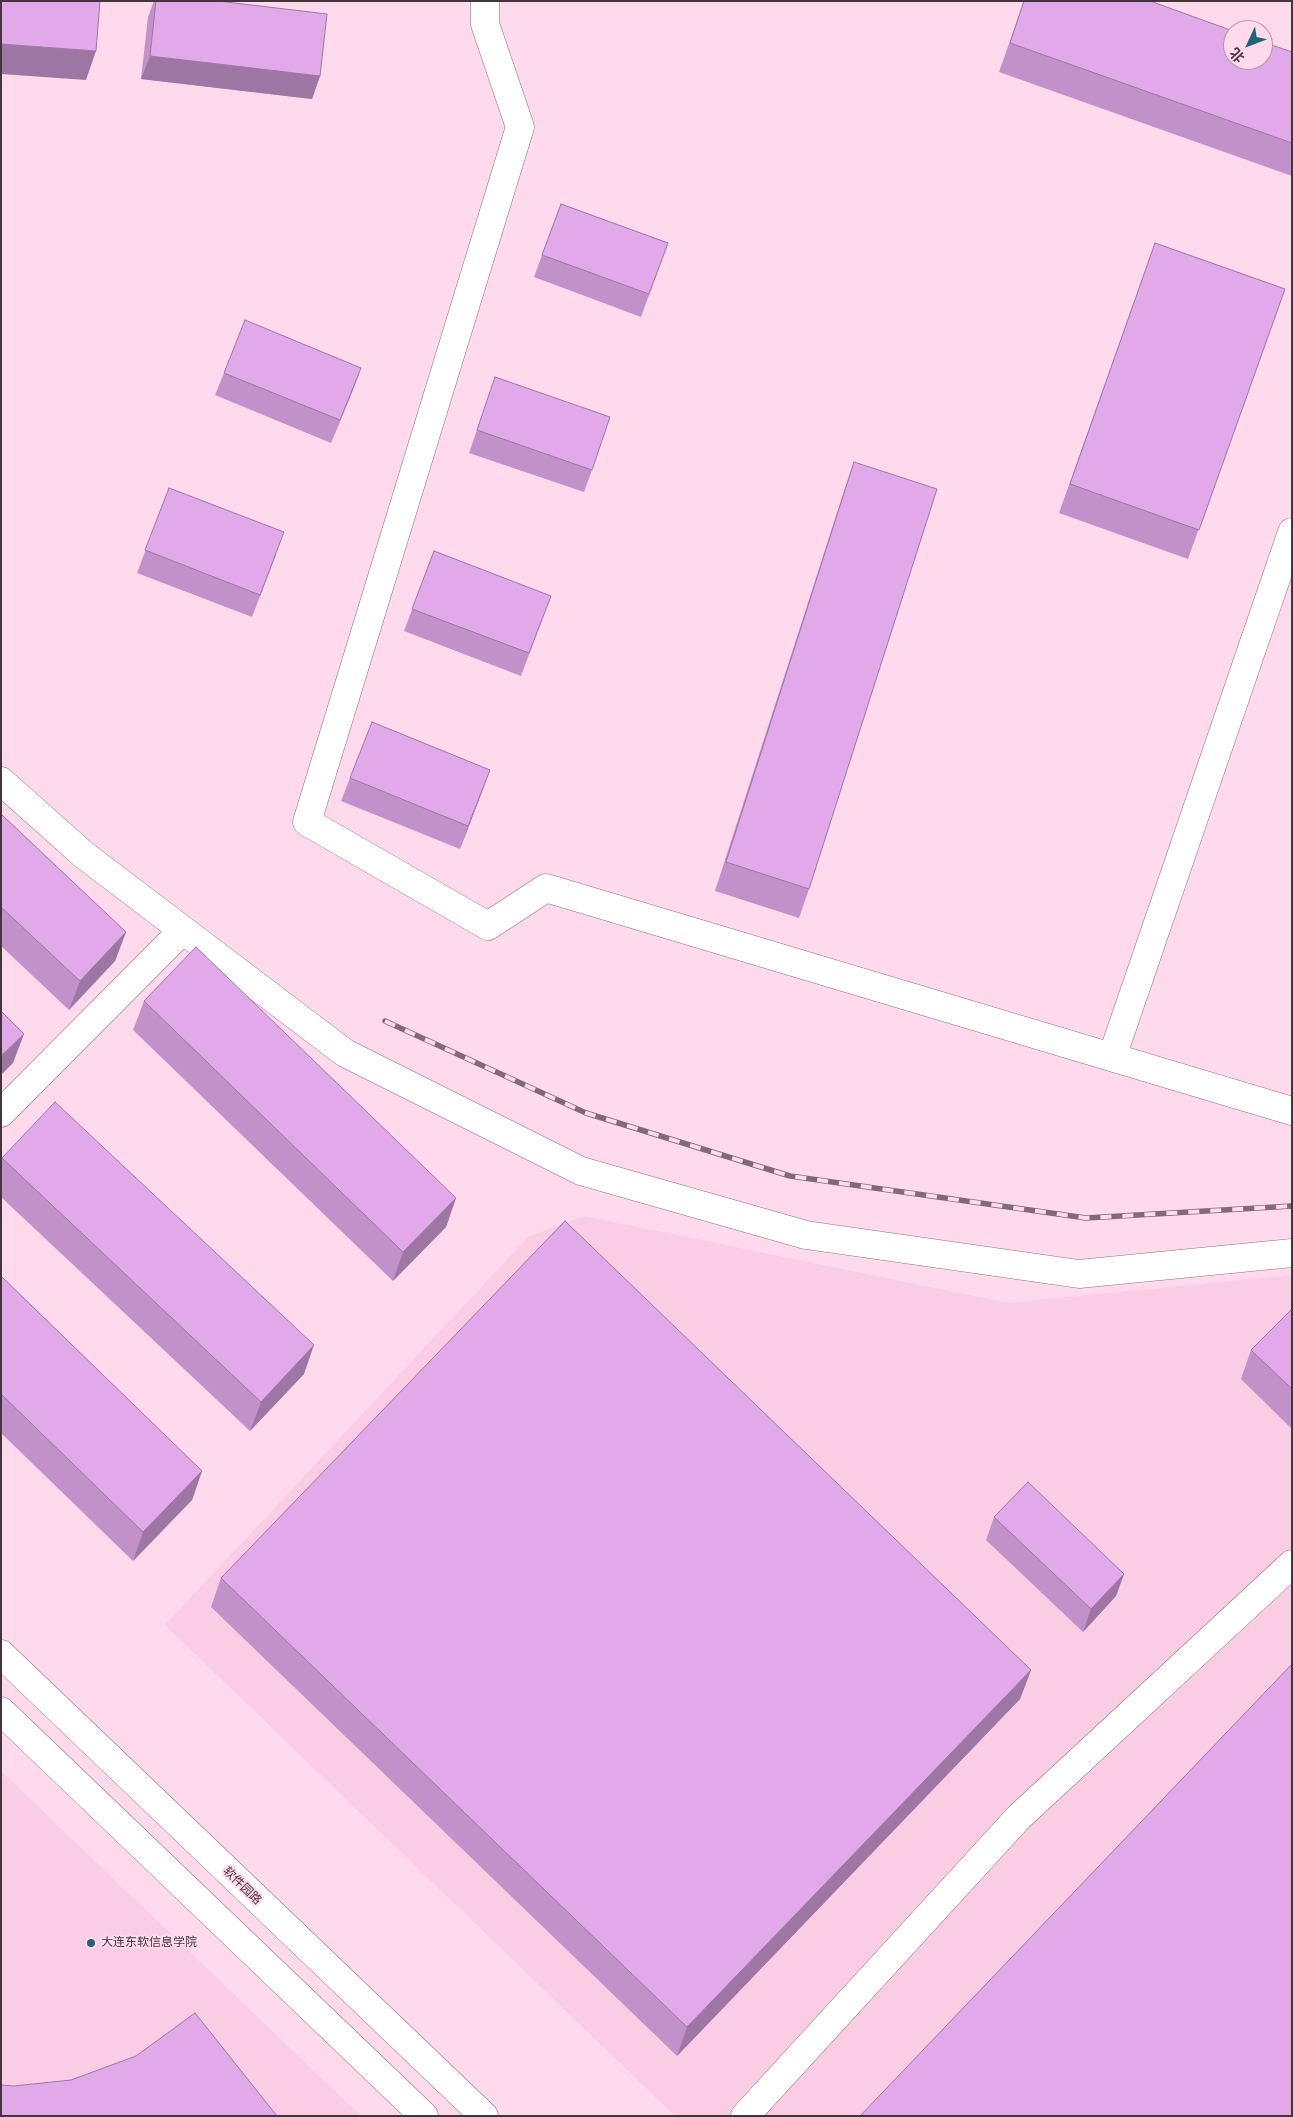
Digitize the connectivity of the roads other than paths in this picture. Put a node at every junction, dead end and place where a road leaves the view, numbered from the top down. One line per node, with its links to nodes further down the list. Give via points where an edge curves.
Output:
1 (485, 1): 5 (street, via 485,24 520,127 306,822 488,926 546,888)
2 (1292, 532): 5 (street)
3 (1, 781): 4 (street, via 84,855)
4 (183, 930): 7 (street); 8 (street, via 345,1053 581,1171 806,1236 1079,1274)
5 (1112, 1057): 6 (street)
6 (1292, 1111)
7 (1, 1113)
8 (1292, 1253)
9 (1292, 1564): 14 (street, via 1019,1817)
10 (1, 1654): 13 (street, 软件园路)
11 (1, 1711): 12 (street)
12 (424, 2116)
13 (484, 2116)
14 (745, 2116)

